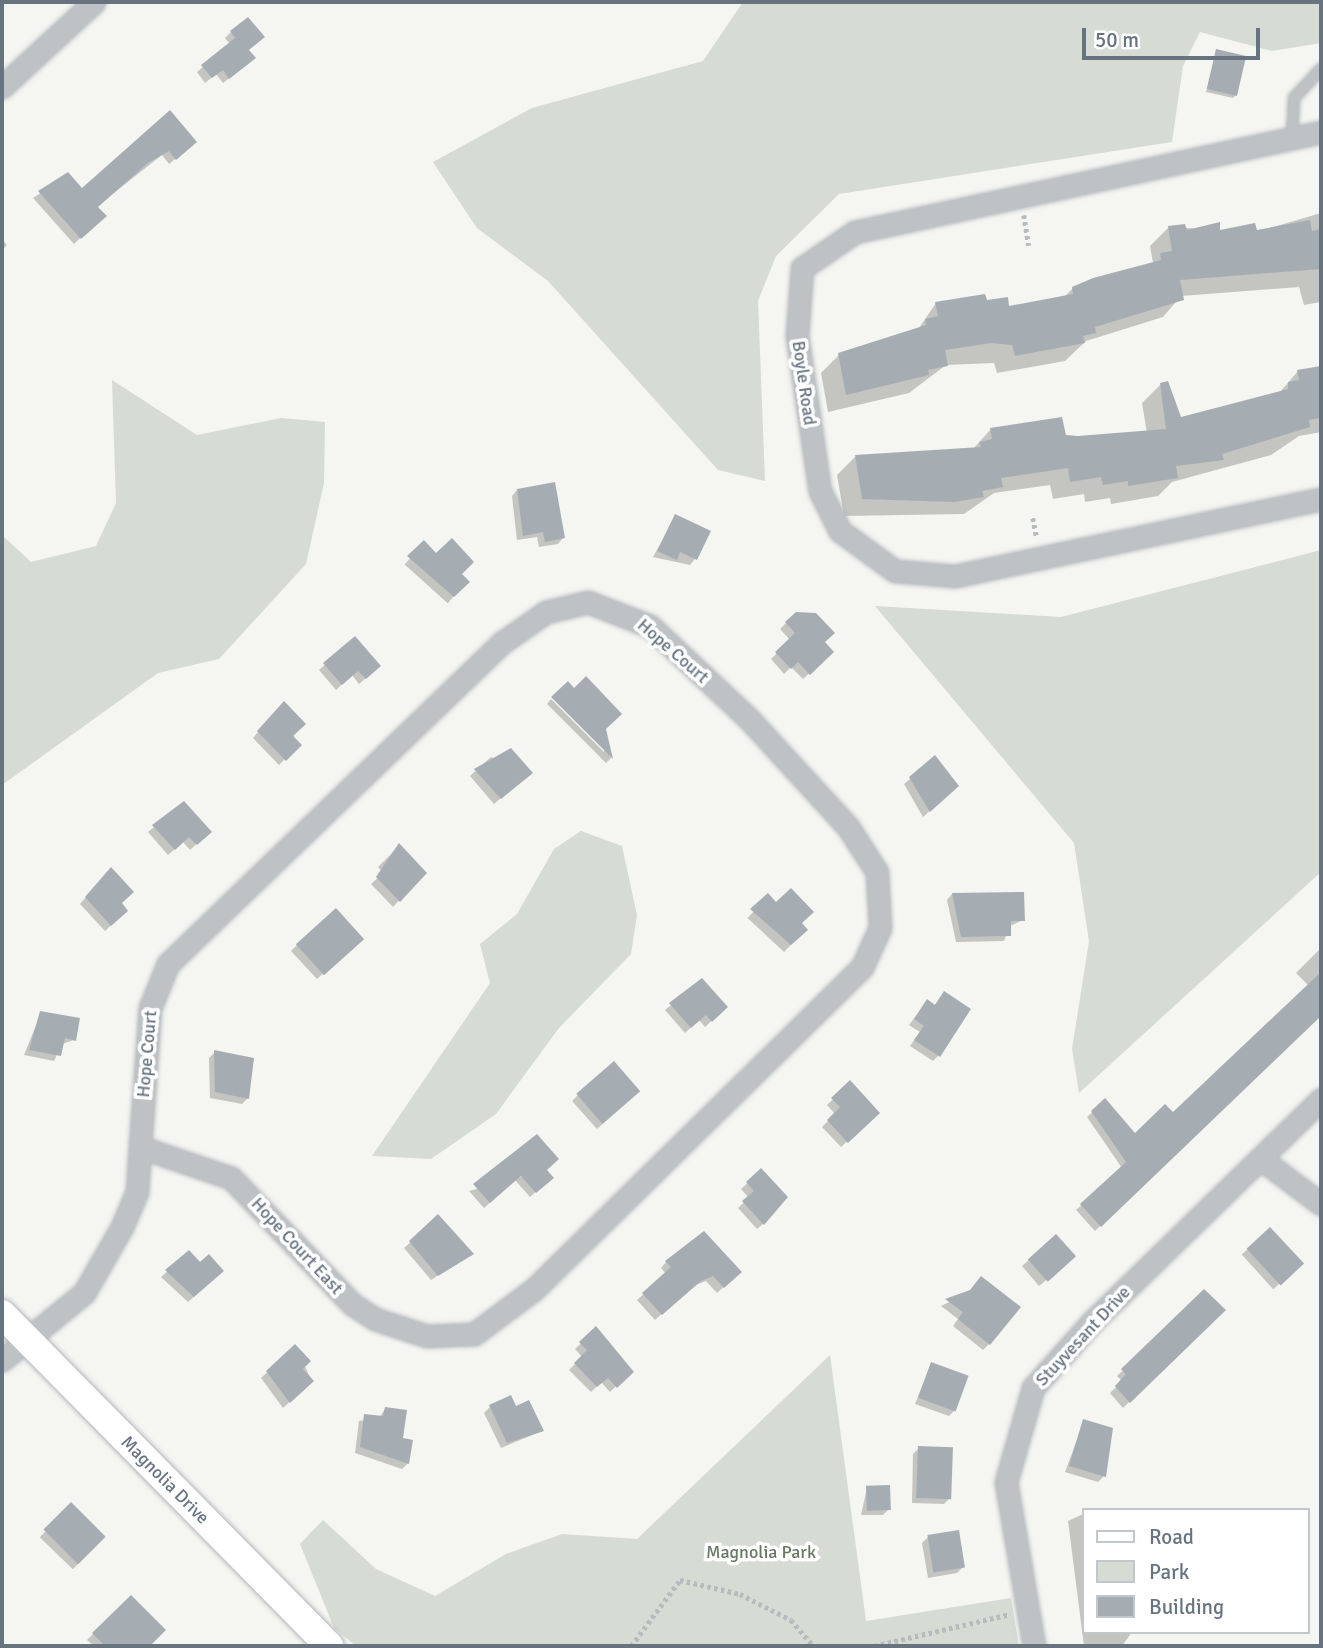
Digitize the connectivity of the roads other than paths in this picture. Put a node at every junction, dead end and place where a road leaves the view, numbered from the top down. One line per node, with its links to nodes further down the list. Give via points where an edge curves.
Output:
1 (94, 2): 3 (street)
2 (1321, 69): 5 (lane, via 1294,98)
3 (2, 87)
4 (1321, 132): 5 (street, Boyle Road)
5 (1292, 138): 6 (street, Boyle Road, via 855,232 802,268 797,336 820,491 840,531 895,571 955,576)
6 (1321, 499)
7 (1321, 1099): 9 (street, Stuyvesant Drive)
8 (140, 1147): 12 (street, Hope Court, via 137,1191 110,1255 84,1293); 13 (street, Hope Court East, via 230,1178 352,1304 375,1319); 13 (street, Hope Court, via 150,1007 155,988 182,950 524,625 566,604 588,602 638,618 749,719 860,843 877,872 878,938 862,968 814,1018 533,1290 493,1325)
9 (1261, 1159): 10 (street); 16 (street, Stuyvesant Drive, via 1092,1322 1033,1388 1006,1482)
10 (1321, 1203)
11 (2, 1314): 12 (street, Magnolia Drive)
12 (26, 1338): 14 (street, Hope Court); 15 (street, Magnolia Drive)
13 (455, 1339)
14 (2, 1360)
15 (329, 1646)
16 (1034, 1646)

